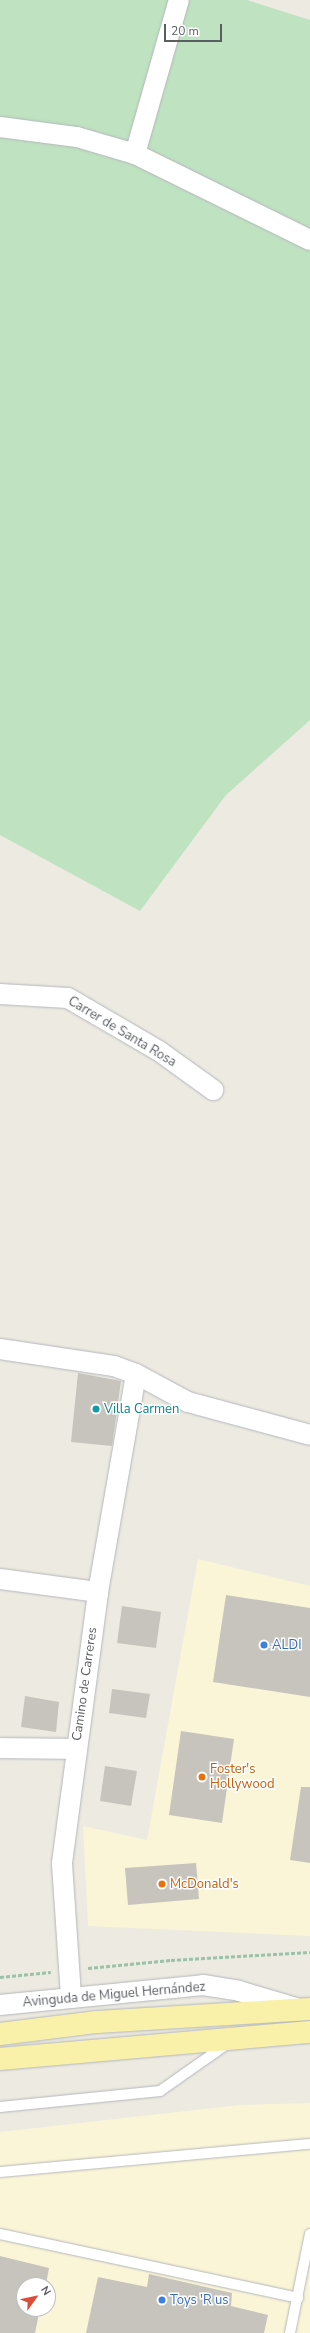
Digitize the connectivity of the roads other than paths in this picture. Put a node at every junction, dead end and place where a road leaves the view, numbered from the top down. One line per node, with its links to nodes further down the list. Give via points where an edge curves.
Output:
1 (180, 0): 3 (street)
2 (0, 127): 3 (street, via 77,137)
3 (135, 154): 4 (street)
4 (310, 240)
5 (0, 994): 6 (street, Carrer de Santa Rosa, via 68,998 159,1052)
6 (213, 1090)
7 (0, 1349): 8 (street, via 114,1366)
8 (136, 1374): 9 (street, via 188,1402); 11 (street, Camino de Carreres)
9 (310, 1435)
10 (0, 1579): 11 (street)
11 (98, 1592): 13 (street, Camino de Carreres)
12 (0, 1748): 13 (street)
13 (77, 1749): 14 (street, Camino de Carreres, via 62,1863)
14 (71, 1996): 15 (street, Avinguda de Miguel Hernández); 16 (street, Avinguda de Miguel Hernández, via 203,1985 239,1990)
15 (0, 2005)
16 (304, 2009): 18 (main road, via 97,2022)
17 (310, 2032): 19 (main road)
18 (0, 2034)
19 (237, 2038): 20 (main road); 21 (lane, via 160,2091)
20 (0, 2060)
21 (0, 2107)
22 (310, 2144): 23 (lane)
23 (0, 2172)
24 (0, 2234): 26 (lane)
25 (310, 2234): 26 (lane)
26 (298, 2298): 27 (lane)
27 (290, 2333)

